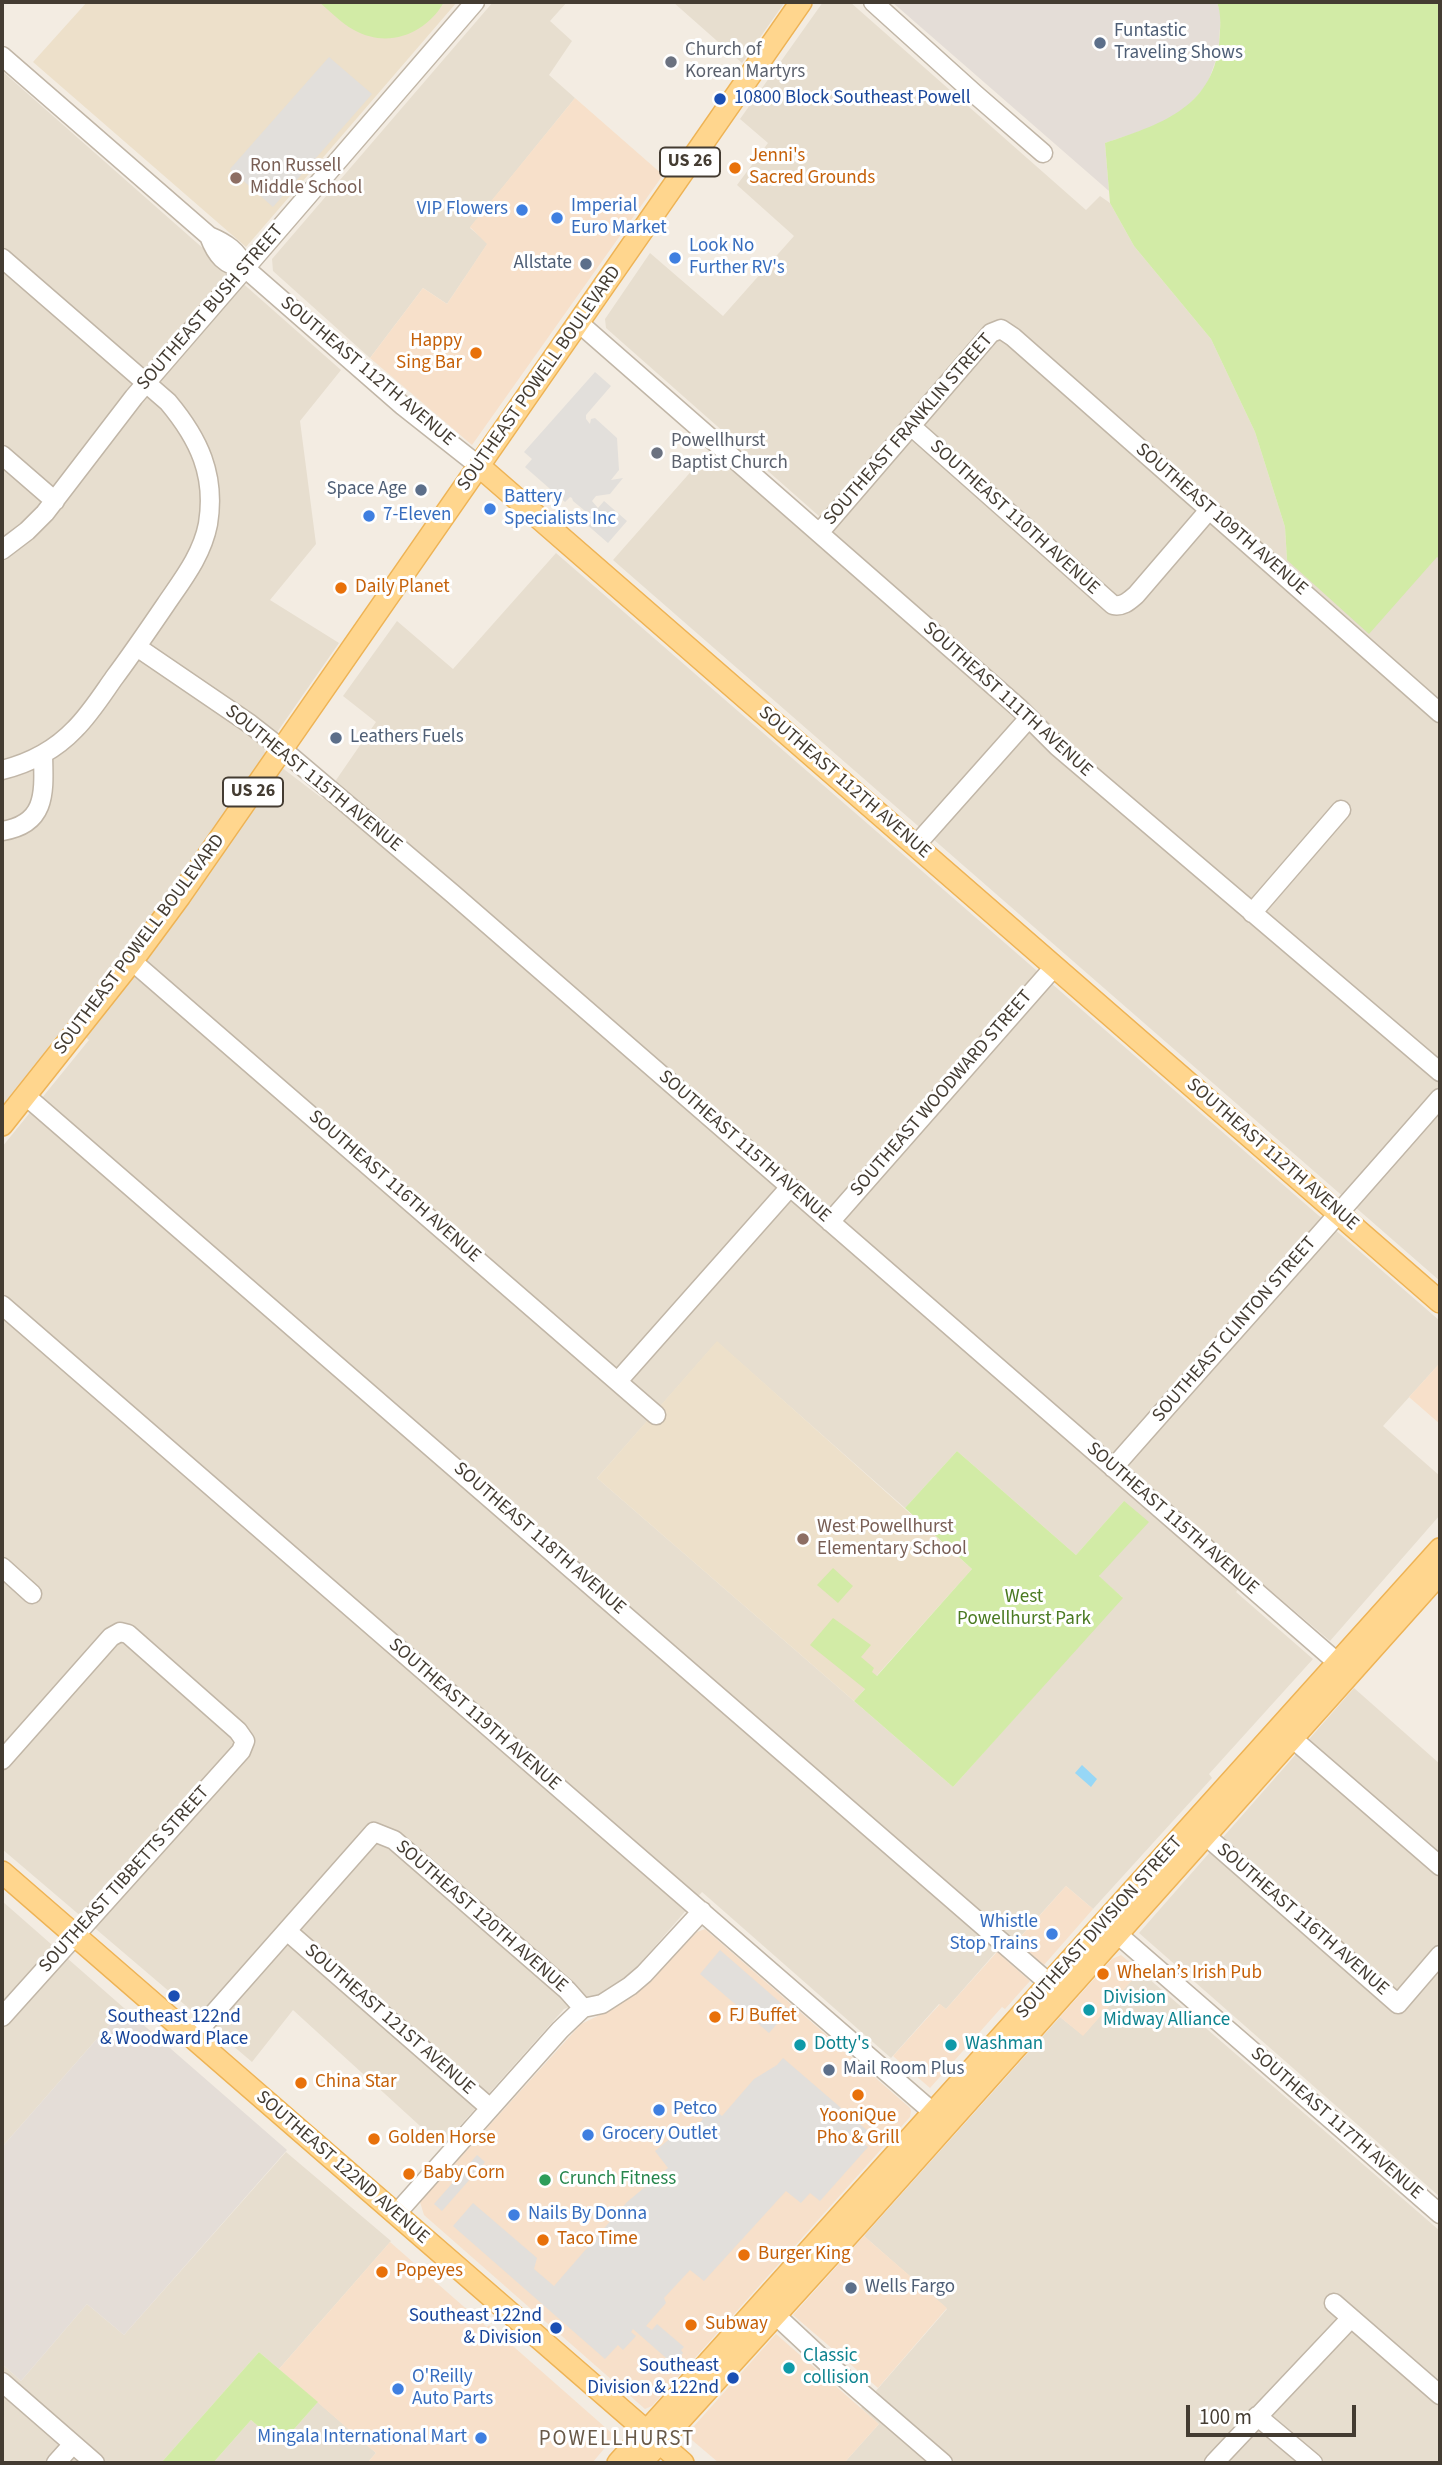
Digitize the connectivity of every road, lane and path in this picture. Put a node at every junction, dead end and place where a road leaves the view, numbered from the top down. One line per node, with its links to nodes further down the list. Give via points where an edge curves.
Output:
1 (475, 2): 7 (street, SOUTHEAST BUSH STREET)
2 (802, 2): 8 (main road, SOUTHEAST POWELL BOULEVARD / US 26)
3 (873, 2): 5 (street)
4 (2, 56): 7 (street, SOUTHEAST 112TH AVENUE, via 209,236 215,251 232,267)
5 (1043, 153)
6 (2, 258): 10 (street)
7 (245, 268): 10 (street, SOUTHEAST BUSH STREET); 13 (street, SOUTHEAST 112TH AVENUE)
8 (579, 323): 13 (main road, SOUTHEAST POWELL BOULEVARD / US 26); 16 (street, SOUTHEAST 111TH AVENUE)
9 (1000, 329): 11 (street, SOUTHEAST FRANKLIN STREET, via 991,333); 15 (street, SOUTHEAST 109TH AVENUE)
10 (146, 383): 14 (street, SOUTHEAST BUSH STREET); 18 (street, via 168,402 199,444 210,498 208,525 194,562)
11 (911, 426): 15 (street, SOUTHEAST 110TH AVENUE, via 1107,601 1119,606 1136,595); 16 (street, SOUTHEAST FRANKLIN STREET)
12 (2, 455): 14 (street)
13 (479, 466): 21 (main road, SOUTHEAST POWELL BOULEVARD / US 26); 26 (main road, SOUTHEAST 112TH AVENUE)
14 (55, 501): 17 (street, SOUTHEAST BUSH STREET)
15 (1209, 510): 19 (street, SOUTHEAST 109TH AVENUE)
16 (819, 533): 20 (street, SOUTHEAST 111TH AVENUE)
17 (2, 550)
18 (137, 647): 21 (street, SOUTHEAST 115TH AVENUE); 22 (street, via 75,730)
19 (1440, 713)
20 (1029, 718): 26 (street); 27 (street, SOUTHEAST 111TH AVENUE)
21 (282, 749): 28 (main road, SOUTHEAST POWELL BOULEVARD / US 26); 34 (street, SOUTHEAST 115TH AVENUE)
22 (43, 755): 23 (street); 25 (street, via 43,800 38,810 24,825)
23 (2, 770)
24 (1342, 810): 27 (street)
25 (2, 831)
26 (915, 845): 29 (main road, SOUTHEAST 112TH AVENUE)
27 (1252, 913): 30 (street, SOUTHEAST 111TH AVENUE)
28 (132, 961): 31 (main road, SOUTHEAST POWELL BOULEVARD / US 26); 39 (street, SOUTHEAST 116TH AVENUE)
29 (1055, 966): 35 (main road, SOUTHEAST 112TH AVENUE); 36 (street, SOUTHEAST WOODWARD STREET)
30 (1440, 1072)
31 (26, 1096): 33 (main road, SOUTHEAST POWELL BOULEVARD / US 26); 57 (street, SOUTHEAST 118TH AVENUE)
32 (1440, 1098): 35 (street, SOUTHEAST CLINTON STREET)
33 (4, 1119)
34 (790, 1187): 36 (street, SOUTHEAST 115TH AVENUE); 39 (street)
35 (1338, 1213): 37 (main road, SOUTHEAST 112TH AVENUE); 41 (street, SOUTHEAST CLINTON STREET)
36 (830, 1222): 41 (street, SOUTHEAST 115TH AVENUE)
37 (1440, 1302)
38 (2, 1305): 52 (street, SOUTHEAST 119TH AVENUE)
39 (618, 1381): 40 (street, SOUTHEAST 116TH AVENUE)
40 (656, 1415)
41 (1113, 1468): 46 (street, SOUTHEAST 115TH AVENUE)
42 (1440, 1549): 46 (main road, SOUTHEAST DIVISION STREET)
43 (2, 1567): 45 (street)
44 (1440, 1573): 47 (main road, SOUTHEAST DIVISION STREET)
45 (32, 1594)
46 (1338, 1662): 53 (main road, SOUTHEAST DIVISION STREET)
47 (1292, 1738): 49 (main road, SOUTHEAST DIVISION STREET); 50 (street)
48 (2, 1760): 55 (street, SOUTHEAST TIBBETTS STREET, via 120,1632 128,1634 245,1741 241,1751)
49 (1205, 1835): 53 (main road, SOUTHEAST DIVISION STREET); 56 (street, SOUTHEAST 116TH AVENUE, via 1398,2004)
50 (1440, 1866)
51 (2, 1872): 55 (main road, SOUTHEAST 122ND AVENUE)
52 (702, 1911): 58 (street, via 630,1986 602,2004); 64 (street, SOUTHEAST 119TH AVENUE)
53 (1111, 1928): 57 (main road, SOUTHEAST DIVISION STREET); 62 (main road, SOUTHEAST DIVISION STREET); 65 (street, SOUTHEAST 117TH AVENUE)
54 (287, 1931): 58 (street, SOUTHEAST 120TH AVENUE, via 374,1832 394,1840); 61 (street); 63 (street, SOUTHEAST 121ST AVENUE)
55 (74, 1935): 59 (street, SOUTHEAST TIBBETTS STREET); 61 (main road, SOUTHEAST 122ND AVENUE)
56 (1440, 1955)
57 (1050, 1984): 60 (main road, SOUTHEAST DIVISION STREET)
58 (583, 2008): 63 (street)
59 (2, 2017)
60 (1004, 2036): 62 (main road, via 976,2077); 64 (main road, SOUTHEAST DIVISION STREET)
61 (192, 2038): 66 (main road, SOUTHEAST 122ND AVENUE)
62 (976, 2092): 64 (main road, SOUTHEAST DIVISION STREET)
63 (490, 2108): 66 (street)
64 (941, 2119): 68 (main road, SOUTHEAST DIVISION STREET)
65 (1438, 2208)
66 (396, 2214): 73 (main road, SOUTHEAST 122ND AVENUE)
67 (1334, 2303): 69 (street)
68 (769, 2309): 73 (main road, SOUTHEAST DIVISION STREET); 80 (street)
69 (1351, 2318): 71 (street); 72 (street)
70 (2, 2382): 74 (street)
71 (1440, 2395)
72 (1257, 2416): 81 (street); 82 (street)
73 (653, 2437): 77 (main road, SOUTHEAST DIVISION STREET); 78 (main road, SOUTHEAST DIVISION STREET); 79 (main road, SOUTHEAST 122ND AVENUE)
74 (72, 2444): 75 (street); 76 (street)
75 (56, 2463)
76 (95, 2463)
77 (618, 2463)
78 (641, 2463)
79 (683, 2463)
80 (943, 2463)
81 (1214, 2463)
82 (1313, 2463)

